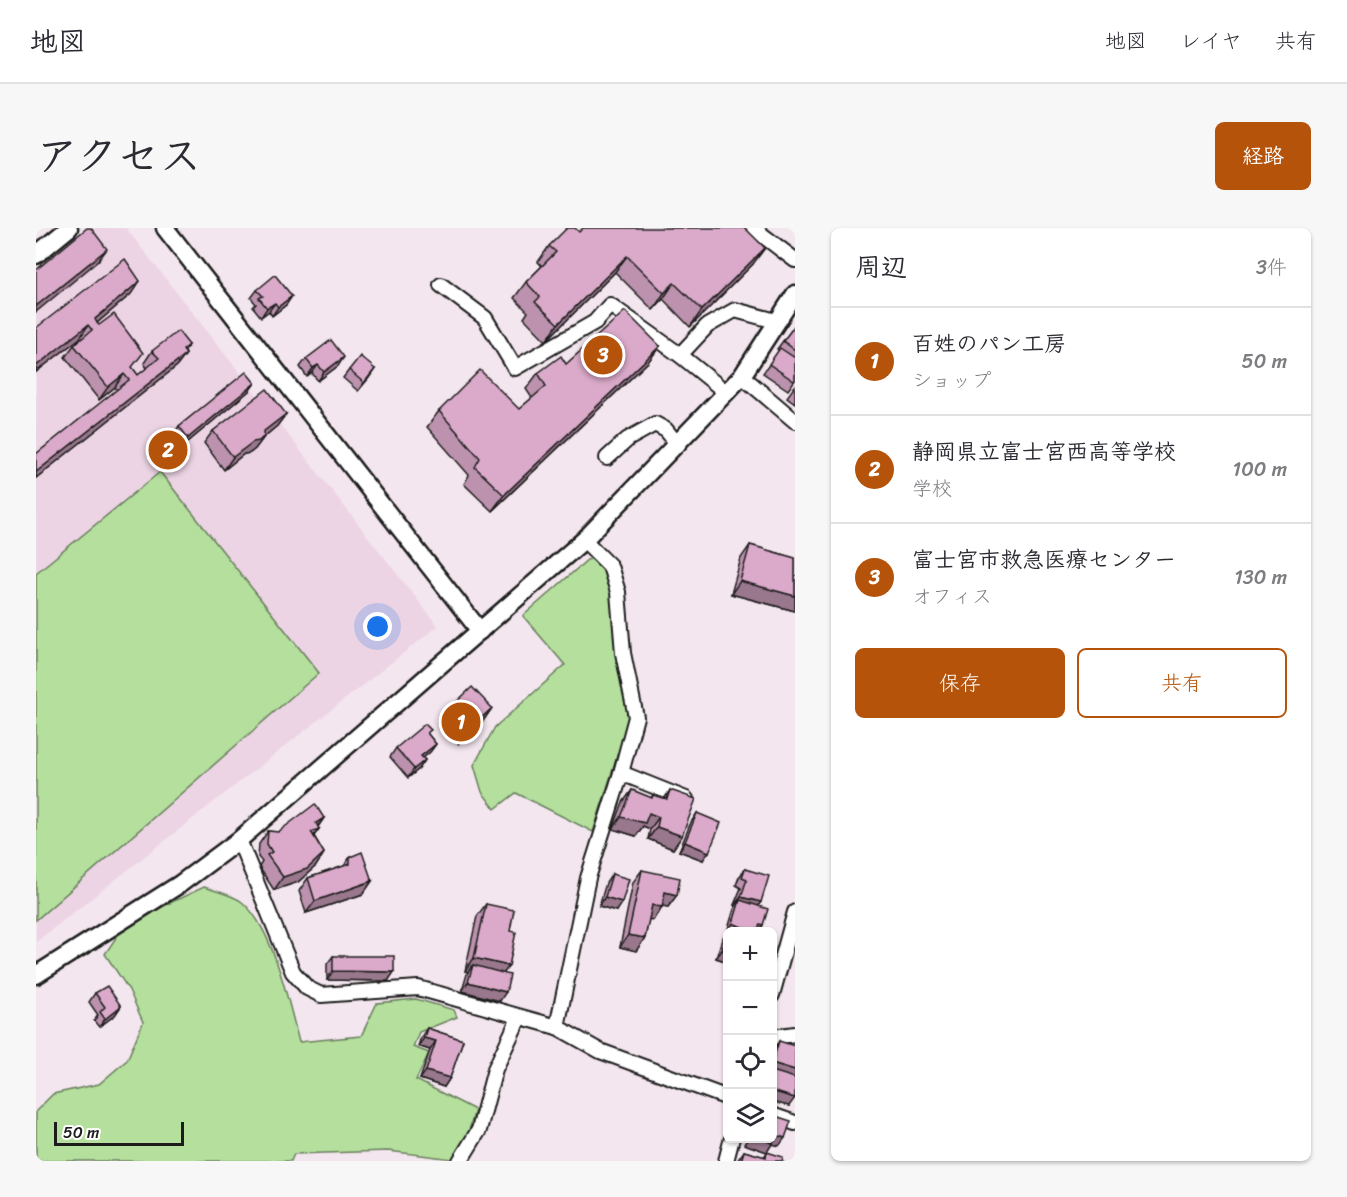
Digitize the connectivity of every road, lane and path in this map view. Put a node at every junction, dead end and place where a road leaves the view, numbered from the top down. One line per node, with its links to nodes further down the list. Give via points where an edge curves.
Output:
1 (69, 228): 4 (street)
2 (165, 228): 17 (street)
3 (753, 228): 6 (street)
4 (54, 234): 5 (street)
5 (36, 255)
6 (795, 260)
7 (441, 285): 10 (street, via 485,318 515,368 595,322 610,305)
8 (795, 294): 9 (street)
9 (776, 321): 10 (street, via 735,310 707,326); 11 (street)
10 (680, 355): 12 (street)
11 (742, 376): 12 (street); 13 (street)
12 (727, 393): 14 (street)
13 (795, 421)
14 (678, 445): 15 (street, via 655,424 628,439); 16 (street)
15 (607, 458)
16 (584, 540): 17 (street); 18 (street, via 610,566 618,592 623,653 636,717)
17 (480, 631): 20 (street)
18 (621, 772): 19 (street); 25 (street, via 588,878)
19 (694, 802)
20 (239, 840): 22 (street, via 180,884); 24 (street, via 293,972 307,988 321,994 418,988)
21 (795, 912): 23 (street)
22 (36, 975)
23 (776, 981)
24 (519, 1018): 25 (street); 32 (street, via 495,1069 478,1130)
25 (557, 1027): 28 (street, via 600,1051)
26 (795, 1034): 27 (street)
27 (777, 1036)
28 (723, 1096)
29 (777, 1117): 30 (street)
30 (795, 1123)
31 (731, 1143): 33 (street)
32 (460, 1161)
33 (726, 1161)

